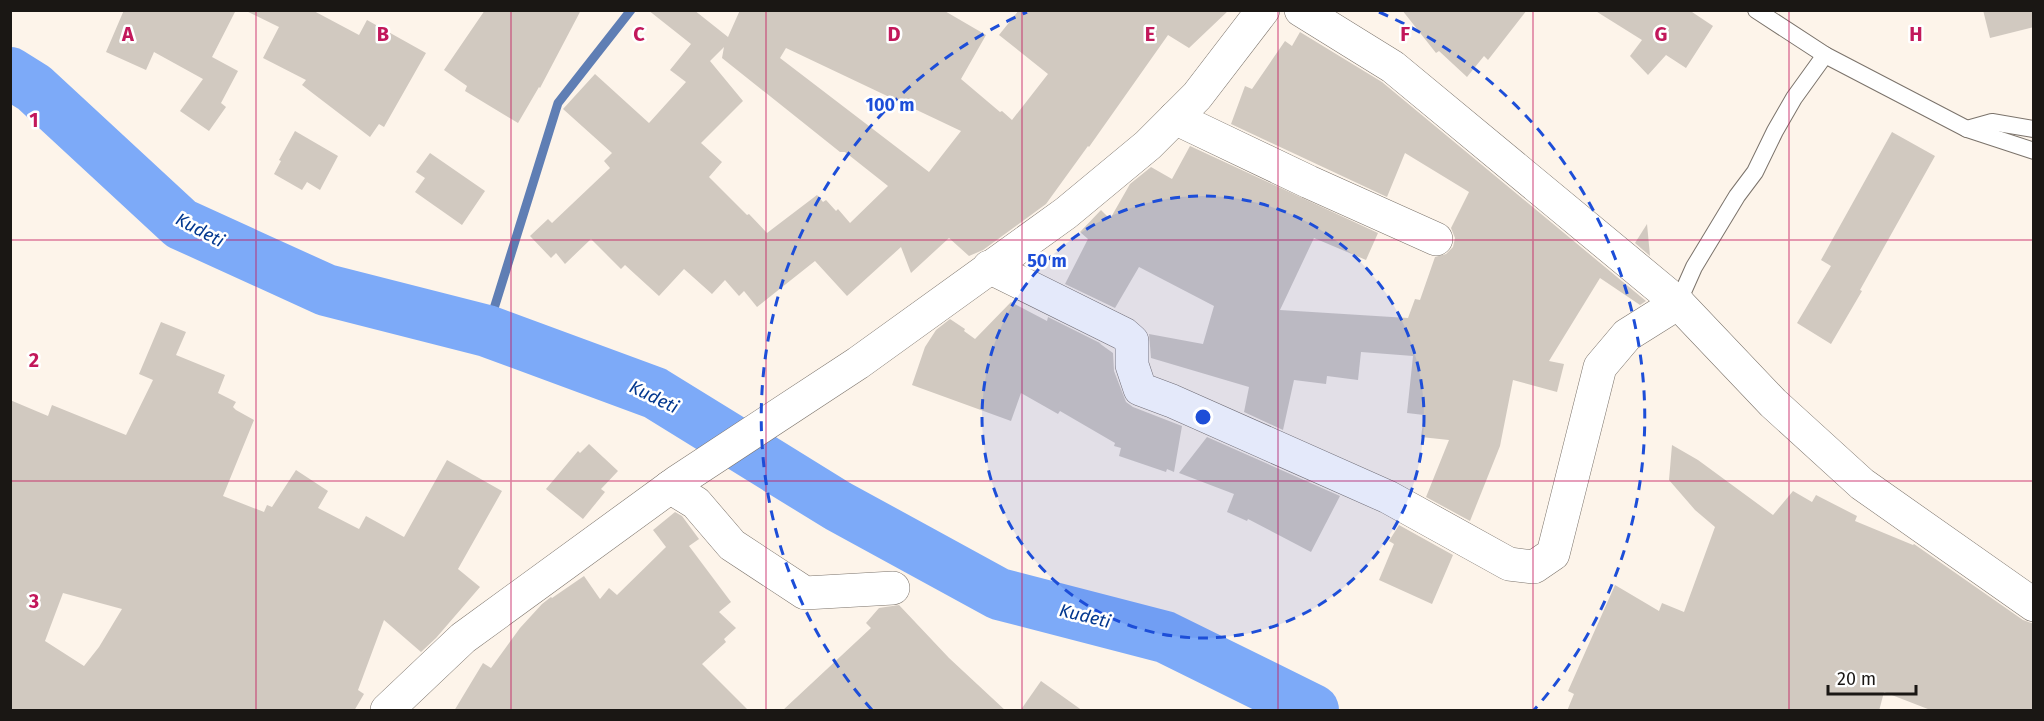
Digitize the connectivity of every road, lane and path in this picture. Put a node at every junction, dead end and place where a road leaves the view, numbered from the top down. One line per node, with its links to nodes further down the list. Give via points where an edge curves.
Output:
1 (1263, 10): 5 (street, via 1197,96)
2 (1301, 10): 11 (street, via 1393,67)
3 (1756, 10): 4 (lane)
4 (1825, 55): 6 (lane); 11 (lane, via 1794,98 1755,172 1694,267)
5 (1175, 118): 9 (street); 10 (street, via 1066,213)
6 (1967, 129): 7 (lane, via 1992,122); 8 (lane)
7 (2034, 129)
8 (2034, 152)
9 (1436, 239)
10 (989, 267): 11 (street, via 1124,334 1132,341 1131,365 1140,389 1388,496 1509,564 1534,567 1553,554 1600,367 1627,335); 12 (street, via 858,363)
11 (1677, 303): 14 (street, via 1773,403 1862,484)
12 (674, 484): 13 (street, via 696,502 732,545 805,593); 15 (street, via 463,638)
13 (893, 588)
14 (2034, 605)
15 (387, 711)

